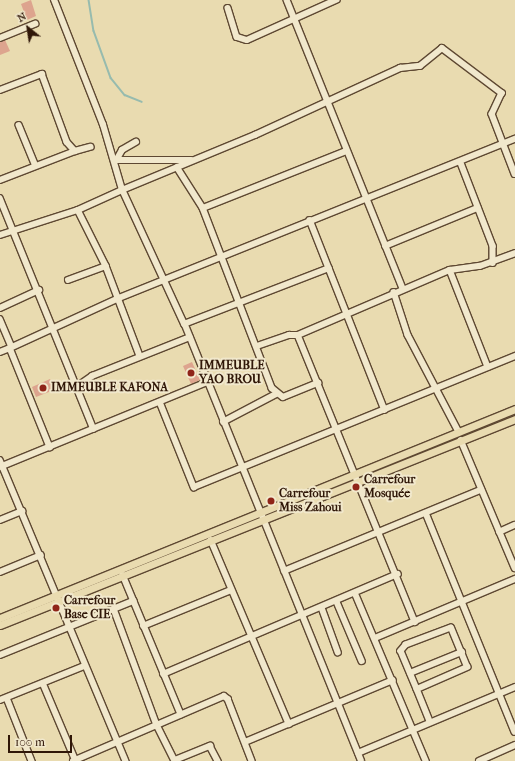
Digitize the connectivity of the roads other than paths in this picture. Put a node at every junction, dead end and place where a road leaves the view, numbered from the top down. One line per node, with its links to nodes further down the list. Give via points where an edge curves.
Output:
1 (54, 0): 17 (street)
2 (287, 0): 5 (street)
3 (336, 0): 5 (street)
4 (228, 8): 5 (street, via 241,40)
5 (296, 21): 9 (street)
6 (35, 24): 7 (street)
7 (0, 38)
8 (0, 90): 15 (street, via 42,74 62,132)
9 (326, 100): 13 (street, via 400,68 420,66 444,48 502,93 492,114); 16 (street); 18 (street)
10 (19, 125): 20 (street)
11 (515, 139): 13 (street)
12 (136, 142): 17 (street, via 122,150)
13 (504, 144): 19 (street); 22 (street)
14 (90, 147): 15 (street)
15 (75, 151): 20 (street)
16 (346, 151): 26 (street); 27 (street)
17 (116, 160): 18 (street); 24 (street)
18 (195, 160): 21 (street)
19 (461, 163): 26 (street); 28 (street)
20 (35, 164): 23 (street)
21 (177, 167): 24 (street); 27 (street)
22 (515, 174)
23 (0, 180)
24 (122, 190): 29 (street); 41 (street)
25 (0, 198): 31 (street)
26 (365, 199): 30 (street); 33 (street)
27 (203, 208): 35 (street)
28 (477, 208): 33 (street); 36 (street, via 493,246)
29 (78, 210): 31 (street); 37 (street)
30 (310, 220): 35 (street); 38 (street)
31 (13, 232): 32 (street); 43 (street)
32 (0, 235)
33 (385, 246): 42 (street)
34 (515, 253): 36 (street)
35 (222, 256): 41 (street); 46 (street)
36 (493, 262): 39 (street)
37 (106, 266): 40 (street); 45 (street)
38 (329, 268): 46 (street); 48 (street)
39 (450, 270): 42 (street); 59 (street)
40 (68, 280)
41 (164, 280): 45 (street); 50 (street)
42 (403, 289): 44 (street)
43 (39, 290): 47 (street); 51 (street)
44 (394, 292): 48 (street); 63 (street, via 408,335)
45 (119, 298): 51 (street); 57 (street)
46 (239, 301): 50 (street); 54 (street)
47 (0, 308)
48 (346, 312): 52 (street); 67 (street)
49 (0, 319): 55 (street)
50 (184, 324): 53 (street)
51 (56, 328): 55 (street); 62 (street)
52 (298, 335): 54 (street, via 289,335); 61 (street)
53 (190, 337): 57 (street); 60 (street)
54 (257, 346): 64 (street)
55 (11, 348): 56 (street); 74 (street)
56 (0, 352)
57 (140, 356): 62 (street, via 92,376)
58 (515, 356): 59 (street)
59 (488, 367): 63 (street)
60 (207, 382): 65 (street); 69 (street)
61 (318, 383): 64 (street, via 283,397); 71 (street)
62 (75, 388): 70 (street)
63 (438, 389): 67 (street); 72 (street)
64 (276, 394): 69 (street)
65 (160, 402): 70 (street); 77 (street, via 194,487)
66 (515, 409): 72 (main road)
67 (385, 410): 71 (street)
68 (515, 419): 73 (main road)
69 (223, 422): 77 (street)
70 (94, 429): 74 (street)
71 (338, 429): 77 (street); 78 (street)
72 (459, 432): 78 (main road)
73 (461, 440): 78 (main road); 79 (street)
74 (50, 447): 76 (street)
75 (0, 460): 76 (street)
76 (1, 466): 80 (street)
77 (241, 468): 82 (street)
78 (358, 477): 82 (main road); 86 (street)
79 (481, 490): 81 (street); 85 (street)
80 (22, 511): 83 (street); 88 (street)
81 (426, 513): 86 (street); 100 (street)
82 (260, 516): 87 (main road); 90 (street); 97 (main road)
83 (0, 520)
84 (515, 526): 85 (street)
85 (499, 532): 89 (street)
86 (379, 533): 90 (street); 92 (street)
87 (211, 540): 93 (main road); 95 (street)
88 (41, 555): 91 (street); 97 (street)
89 (515, 568)
90 (284, 571): 103 (street)
91 (0, 572)
92 (398, 574): 96 (street); 105 (street)
93 (123, 575): 97 (main road); 98 (street)
94 (515, 579): 100 (street)
95 (231, 590): 107 (street); 109 (street)
96 (356, 595): 99 (street); 110 (street)
97 (58, 598): 104 (main road); 106 (main road); 108 (street)
98 (133, 602): 102 (street); 107 (street)
99 (337, 602): 101 (street); 114 (street)
100 (463, 602): 105 (street); 122 (street)
101 (322, 608): 103 (street); 111 (street)
102 (114, 609): 108 (street); 128 (street)
103 (303, 616): 109 (street); 125 (street)
104 (0, 618)
105 (415, 622): 110 (street)
106 (0, 625)
107 (143, 626): 117 (street)
108 (69, 627): 113 (street); 115 (street)
109 (251, 638): 117 (street); 129 (street)
110 (375, 638): 118 (street)
111 (338, 652)
112 (462, 652): 116 (street); 116 (street, via 451,628 420,639 402,647); 121 (street, via 468,665 466,669)
113 (0, 655)
114 (362, 661)
115 (84, 666): 119 (street); 132 (street)
116 (410, 673): 121 (street)
117 (163, 674): 126 (street)
118 (394, 680): 125 (street); 130 (street)
119 (43, 683): 123 (street); 138 (street)
120 (515, 687): 122 (street)
121 (417, 689): 127 (street)
122 (498, 694): 127 (street); 131 (street)
123 (7, 698): 124 (street); 137 (street)
124 (0, 700)
125 (338, 704): 129 (street); 135 (street)
126 (181, 714): 128 (street); 133 (street, via 226,697)
127 (430, 721): 130 (street)
128 (157, 724): 132 (street); 136 (street)
129 (289, 724): 133 (street)
130 (411, 729): 135 (street); 143 (street)
131 (515, 732)
132 (118, 741): 138 (street); 139 (street)
133 (245, 742): 141 (street)
134 (515, 745): 144 (street)
135 (358, 753): 142 (street)
136 (175, 760): 140 (street, via 210,746)
137 (32, 761)
138 (75, 761)
139 (126, 761)
140 (218, 761)
141 (252, 761)
142 (361, 761)
143 (426, 761)
144 (479, 761)

